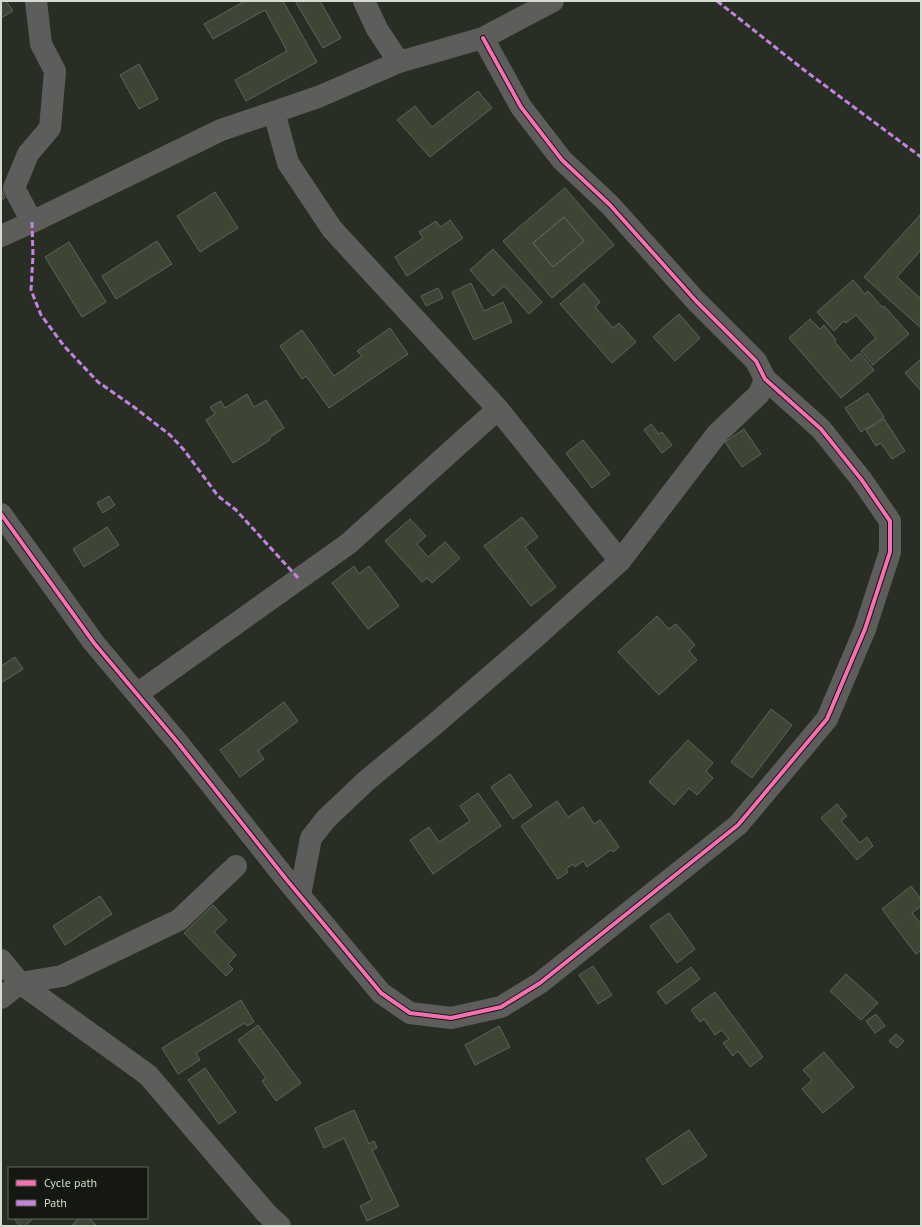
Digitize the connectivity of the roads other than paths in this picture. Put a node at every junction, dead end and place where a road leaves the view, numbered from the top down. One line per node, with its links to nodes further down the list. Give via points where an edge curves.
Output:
1 (36, 1): 7 (street, via 41,44 55,71 50,128 28,154 14,188)
2 (364, 1): 5 (street, via 376,29)
3 (553, 1): 4 (street)
4 (483, 38): 5 (street); 9 (street, via 521,107 562,160 610,205 696,302 756,361)
5 (398, 62): 6 (street, via 318,97)
6 (274, 112): 7 (street, via 221,130); 10 (street, via 288,163 332,229)
7 (32, 222): 8 (street)
8 (1, 236)
9 (765, 378): 12 (street, via 759,394 717,434); 15 (street, via 821,429 861,479 890,521 890,552 865,629 827,719 738,825 540,982 501,1007 451,1018 410,1013 381,993)
10 (498, 409): 12 (street); 13 (street, via 348,544)
11 (1, 514): 13 (street, via 94,643)
12 (620, 561): 15 (street, via 524,647 366,781 326,819 311,838)
13 (137, 694): 15 (street)
14 (236, 866): 17 (street, via 179,920 62,976)
15 (300, 895)
16 (1, 960): 17 (street)
17 (20, 983): 18 (street); 19 (street, via 148,1075)
18 (1, 998)
19 (280, 1226)

